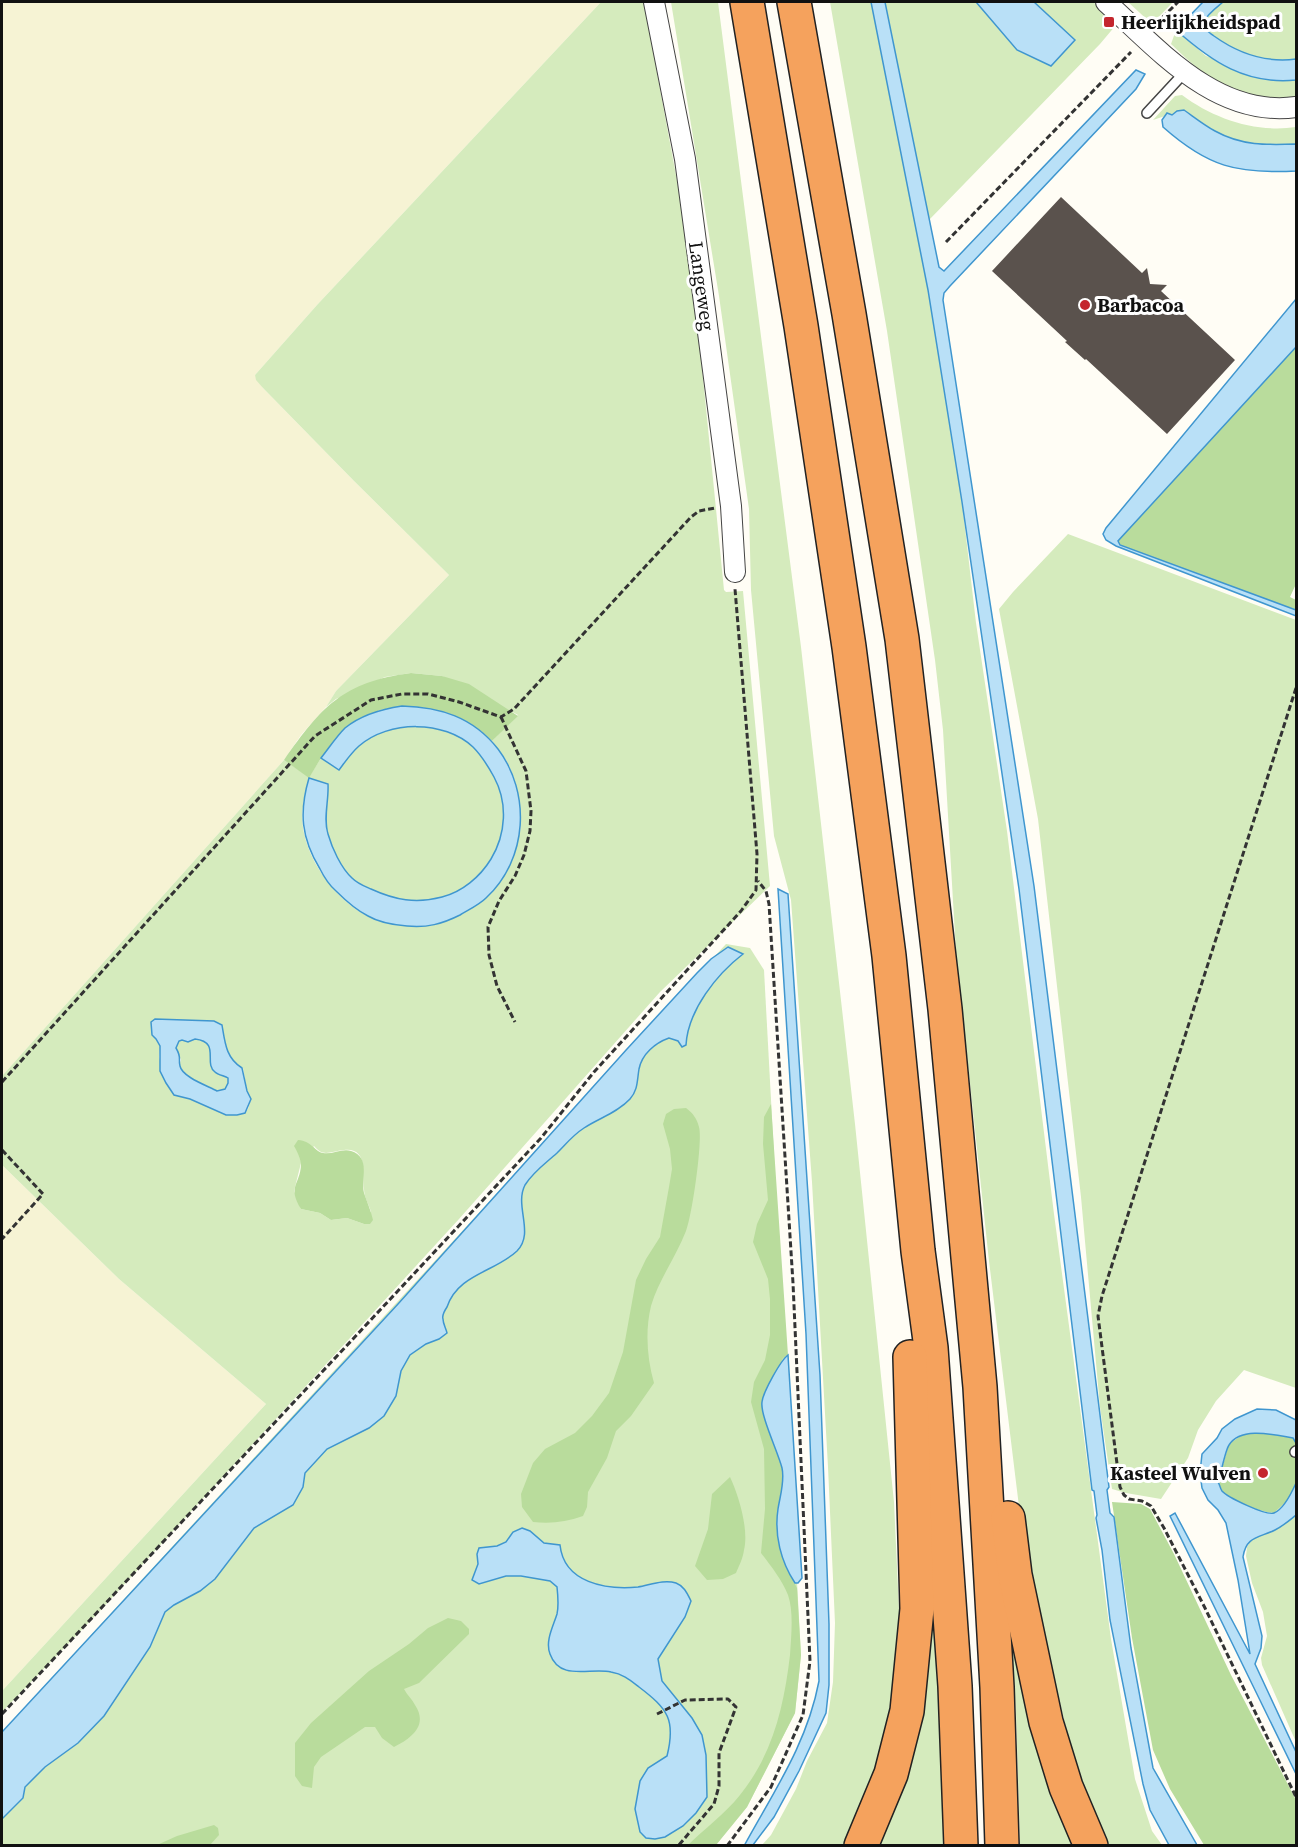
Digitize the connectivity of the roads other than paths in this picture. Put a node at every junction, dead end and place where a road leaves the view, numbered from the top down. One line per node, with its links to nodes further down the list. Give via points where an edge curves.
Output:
1 (654, 2): 8 (street, Langeweg, via 686,171 731,506)
2 (747, 2): 10 (highway, via 849,647 889,957)
3 (794, 2): 9 (highway, via 902,639)
4 (1106, 2): 5 (street)
5 (1185, 72): 6 (street, via 1234,100 1271,108); 7 (lane)
6 (1296, 107)
7 (1147, 113)
8 (735, 572)
9 (945, 1009): 13 (highway, via 980,1387); 14 (highway, via 972,1089 1015,1575 1047,1722 1066,1787)
10 (918, 1251): 11 (highway, via 910,1347 917,1609 907,1711 891,1774); 12 (highway, via 931,1348 954,1662)
11 (861, 1845)
12 (961, 1845)
13 (1002, 1845)
14 (1091, 1845)

